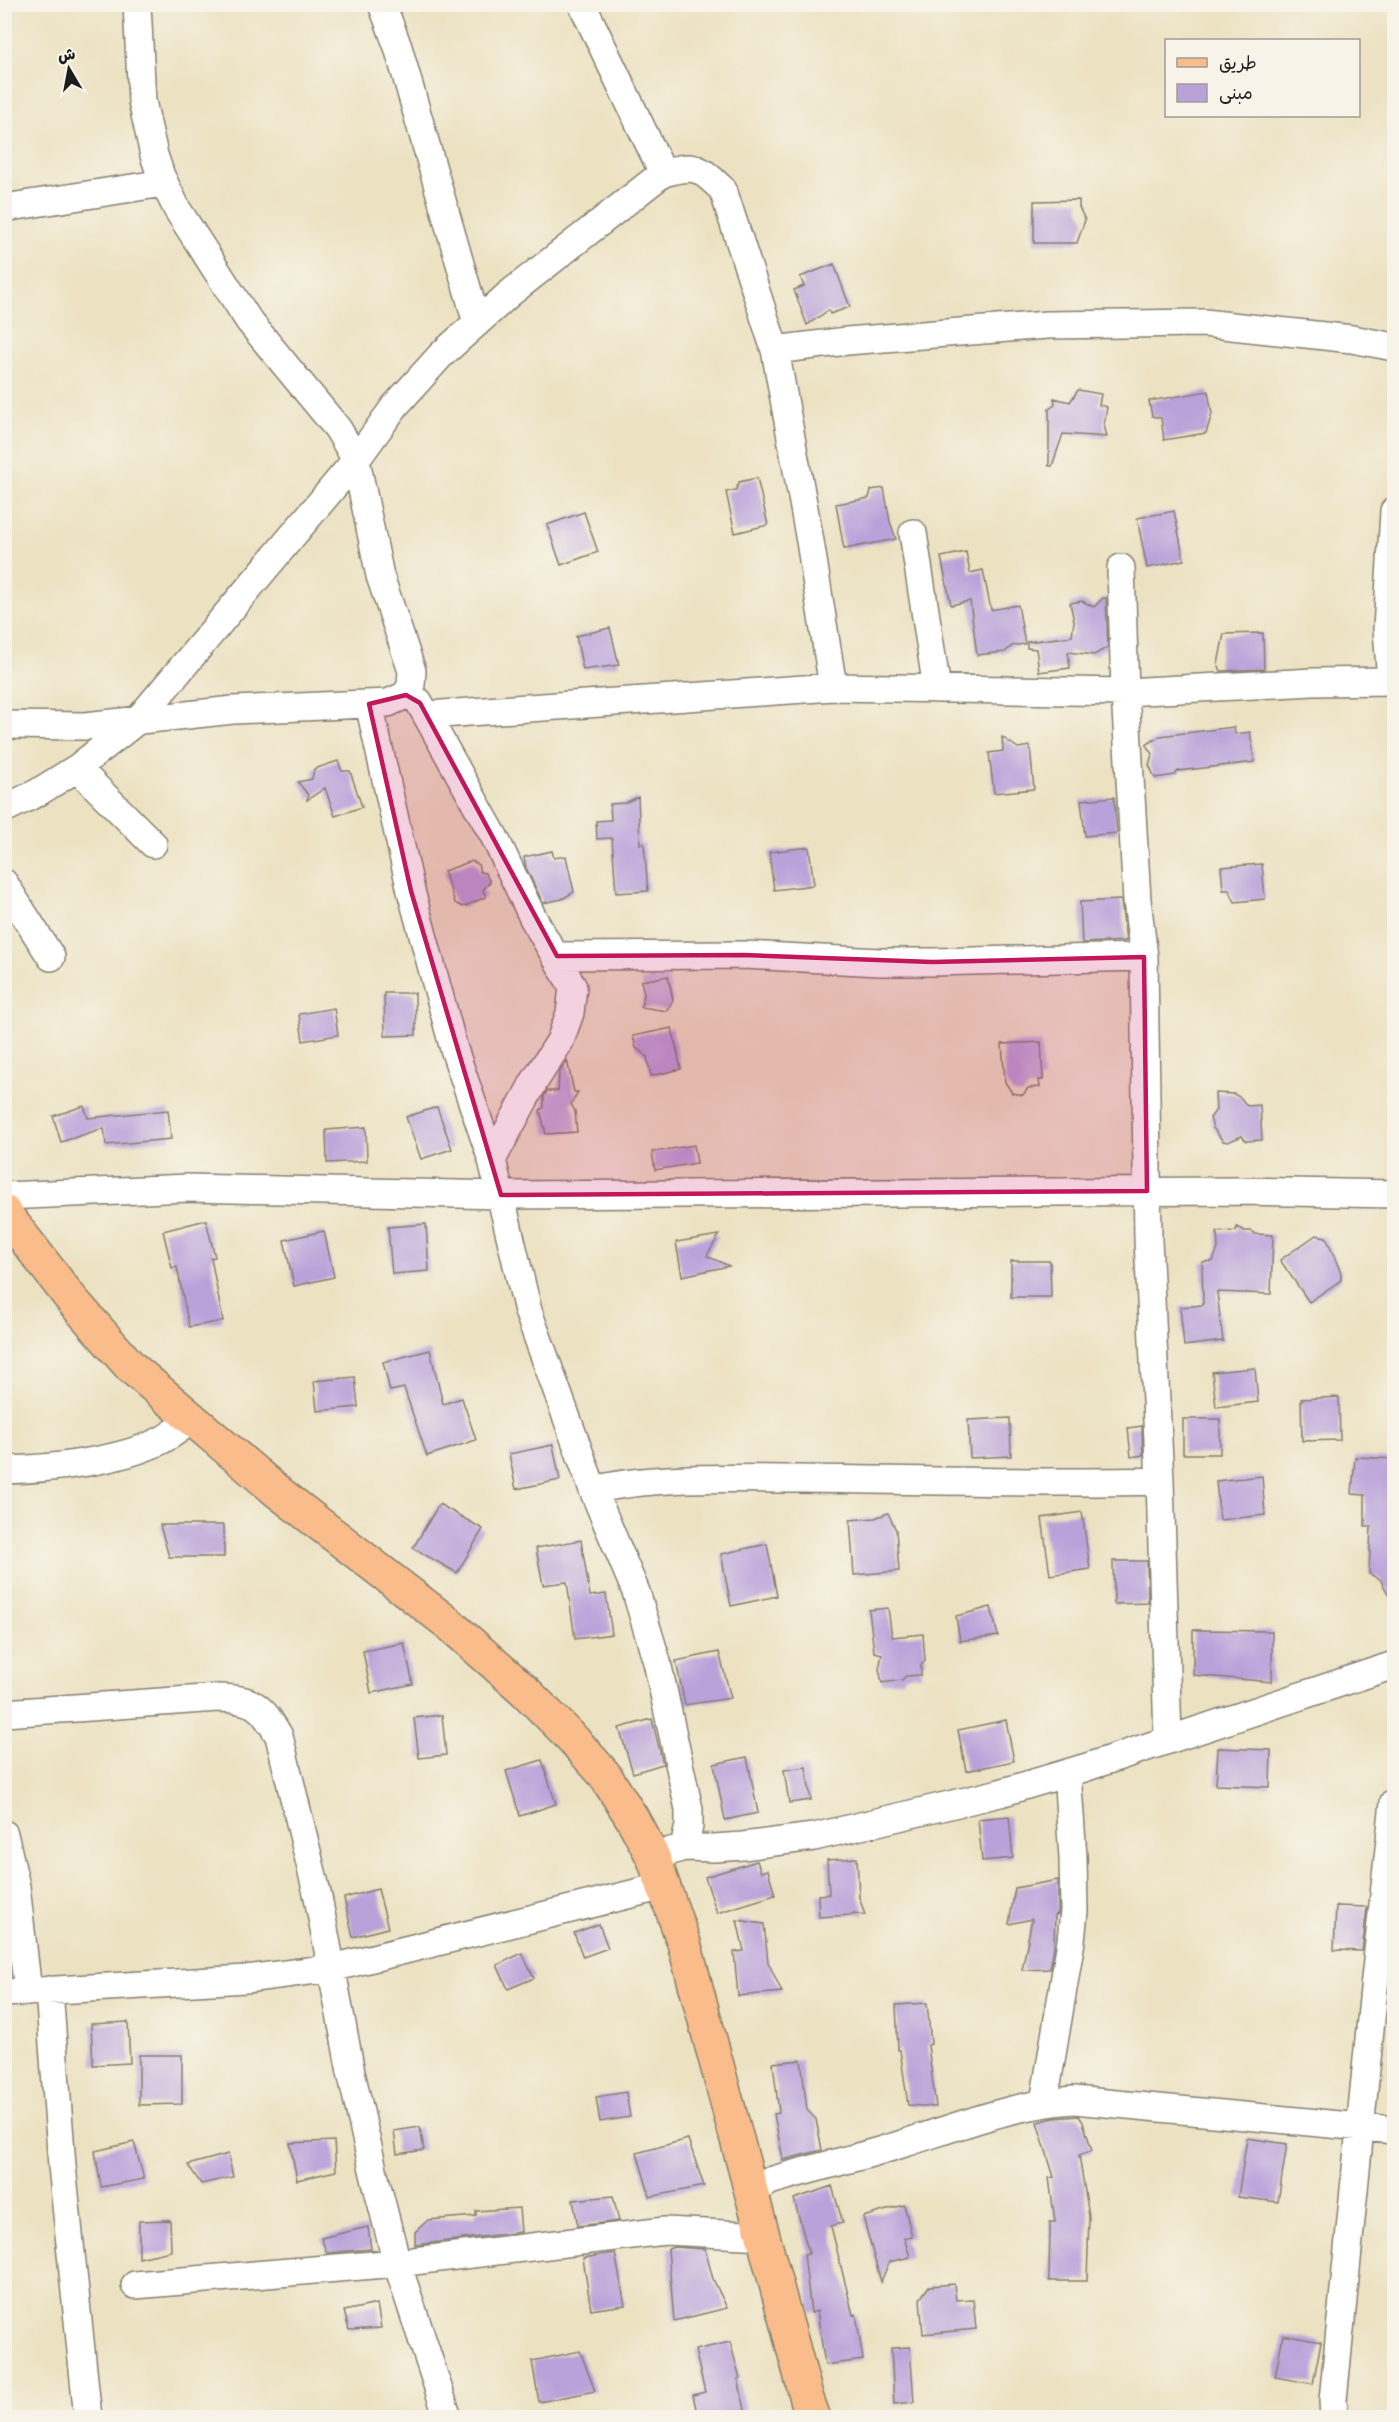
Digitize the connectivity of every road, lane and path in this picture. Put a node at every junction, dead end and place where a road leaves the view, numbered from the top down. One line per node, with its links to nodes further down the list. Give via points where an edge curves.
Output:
1 (137, 4): 5 (street, via 142,101 154,155)
2 (382, 4): 7 (street, via 398,47)
3 (582, 4): 4 (street)
4 (663, 173): 7 (street); 9 (street, via 689,166 706,173 723,190)
5 (165, 183): 6 (street); 10 (street, via 177,209 249,321 338,429)
6 (4, 208)
7 (477, 323): 10 (street, via 441,355 395,406)
8 (1395, 346): 9 (street, via 1204,323 1047,325)
9 (775, 350): 15 (street)
10 (356, 460): 18 (street, via 380,576 412,671); 21 (street)
11 (1395, 512): 14 (street, via 1387,629)
12 (913, 533): 16 (street)
13 (1121, 568): 17 (street)
14 (1393, 681): 17 (street)
15 (832, 687): 16 (street); 20 (street)
16 (937, 689): 17 (street)
17 (1125, 692): 29 (street)
18 (406, 695): 19 (street, via 388,703); 20 (street, via 420,703)
19 (369, 704): 21 (street, via 233,710); 30 (street, via 411,891 454,1049)
20 (427, 715): 27 (street, via 495,838 533,918)
21 (138, 720): 22 (street, via 85,726); 23 (street)
22 (4, 725)
23 (77, 768): 24 (street); 25 (street)
24 (4, 809)
25 (153, 844)
26 (4, 882): 28 (street)
27 (557, 956): 29 (street, via 744,954 891,962); 30 (street, via 573,987 570,1012 560,1041)
28 (51, 957)
29 (1144, 957): 31 (street)
30 (492, 1161): 32 (street)
31 (1148, 1191): 32 (street); 33 (street); 38 (street)
32 (501, 1194): 34 (street, via 188,1188); 39 (street, via 528,1311)
33 (1395, 1194)
34 (4, 1196)
35 (4, 1212): 36 (main road, via 72,1300 131,1367)
36 (193, 1419): 37 (street, via 162,1440 132,1450 49,1469); 47 (main road, via 278,1492 448,1623 525,1691 604,1774 632,1818)
37 (4, 1470)
38 (1160, 1481): 39 (street, via 728,1479 640,1482); 42 (street)
39 (593, 1490): 46 (street, via 636,1592 657,1662 689,1809)
40 (1395, 1665): 42 (street)
41 (4, 1713): 48 (street, via 218,1698 242,1699 256,1705 279,1736)
42 (1168, 1739): 43 (street)
43 (1067, 1773): 46 (street, via 814,1837 743,1846); 50 (street, via 1074,1911)
44 (1395, 1802): 51 (street)
45 (4, 1834): 49 (street, via 16,1886)
46 (684, 1847): 47 (street)
47 (658, 1871): 48 (street); 53 (main road, via 684,1943)
48 (332, 1968): 49 (street, via 246,1979); 55 (street, via 351,2073)
49 (27, 1992): 58 (street, via 62,2166)
50 (1044, 2102): 51 (street, via 1074,2100); 53 (street, via 770,2181)
51 (1360, 2128): 52 (street); 60 (street)
52 (1395, 2130)
53 (752, 2193): 54 (main road)
54 (764, 2236): 55 (street, via 665,2231); 57 (main road)
55 (397, 2263): 56 (street); 59 (street)
56 (135, 2285)
57 (809, 2412)
58 (88, 2418)
59 (448, 2418)
60 (1334, 2418)

